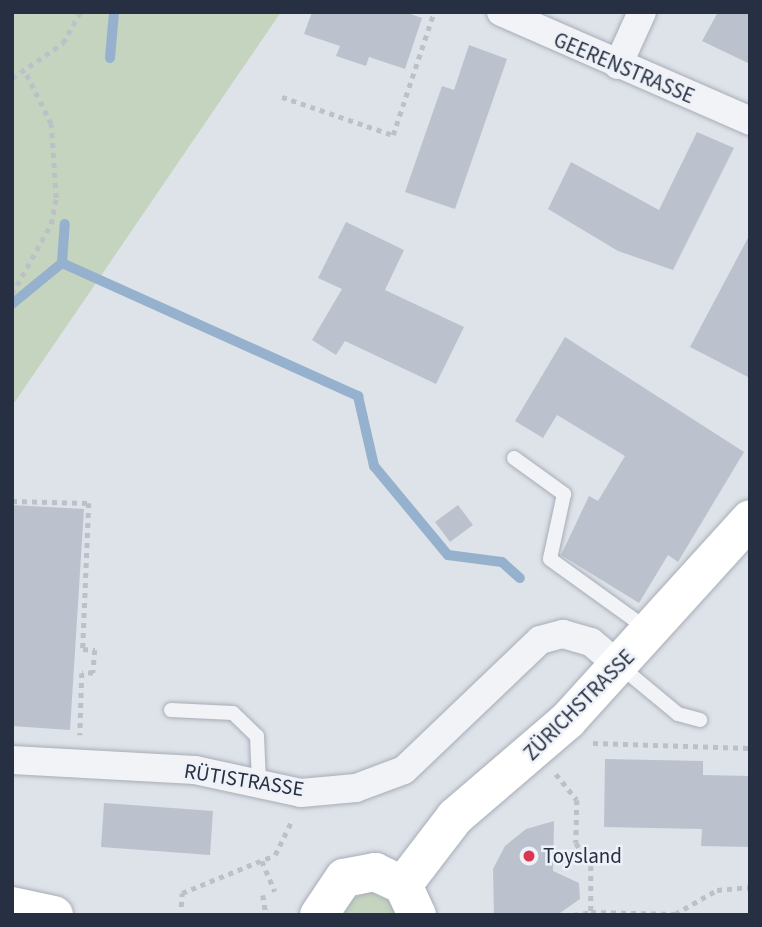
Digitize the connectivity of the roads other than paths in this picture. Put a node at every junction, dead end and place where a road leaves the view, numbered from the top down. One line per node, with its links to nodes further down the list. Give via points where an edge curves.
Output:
1 (501, 12): 3 (street, GEERENSTRASSE)
2 (642, 12): 3 (street)
3 (618, 65): 4 (street, GEERENSTRASSE)
4 (750, 121)
5 (514, 458): 7 (lane, via 564,494 550,559)
6 (750, 519): 7 (street, ZÜRICHSTRASSE)
7 (651, 632): 8 (street, ZÜRICHSTRASSE)
8 (620, 666): 10 (lane, via 678,714); 12 (street, RÜTISTRASSE, via 591,642 563,634 540,640 404,770 356,788 301,793); 13 (street, ZÜRICHSTRASSE, via 536,751 455,817)
9 (171, 710): 12 (lane, via 233,713 257,736)
10 (700, 720)
11 (12, 760): 12 (street, RÜTISTRASSE, via 195,770)
12 (258, 781)
13 (410, 900): 16 (street, via 375,872 359,872 331,887)
14 (12, 906): 15 (street)
15 (54, 915)
16 (319, 915)

